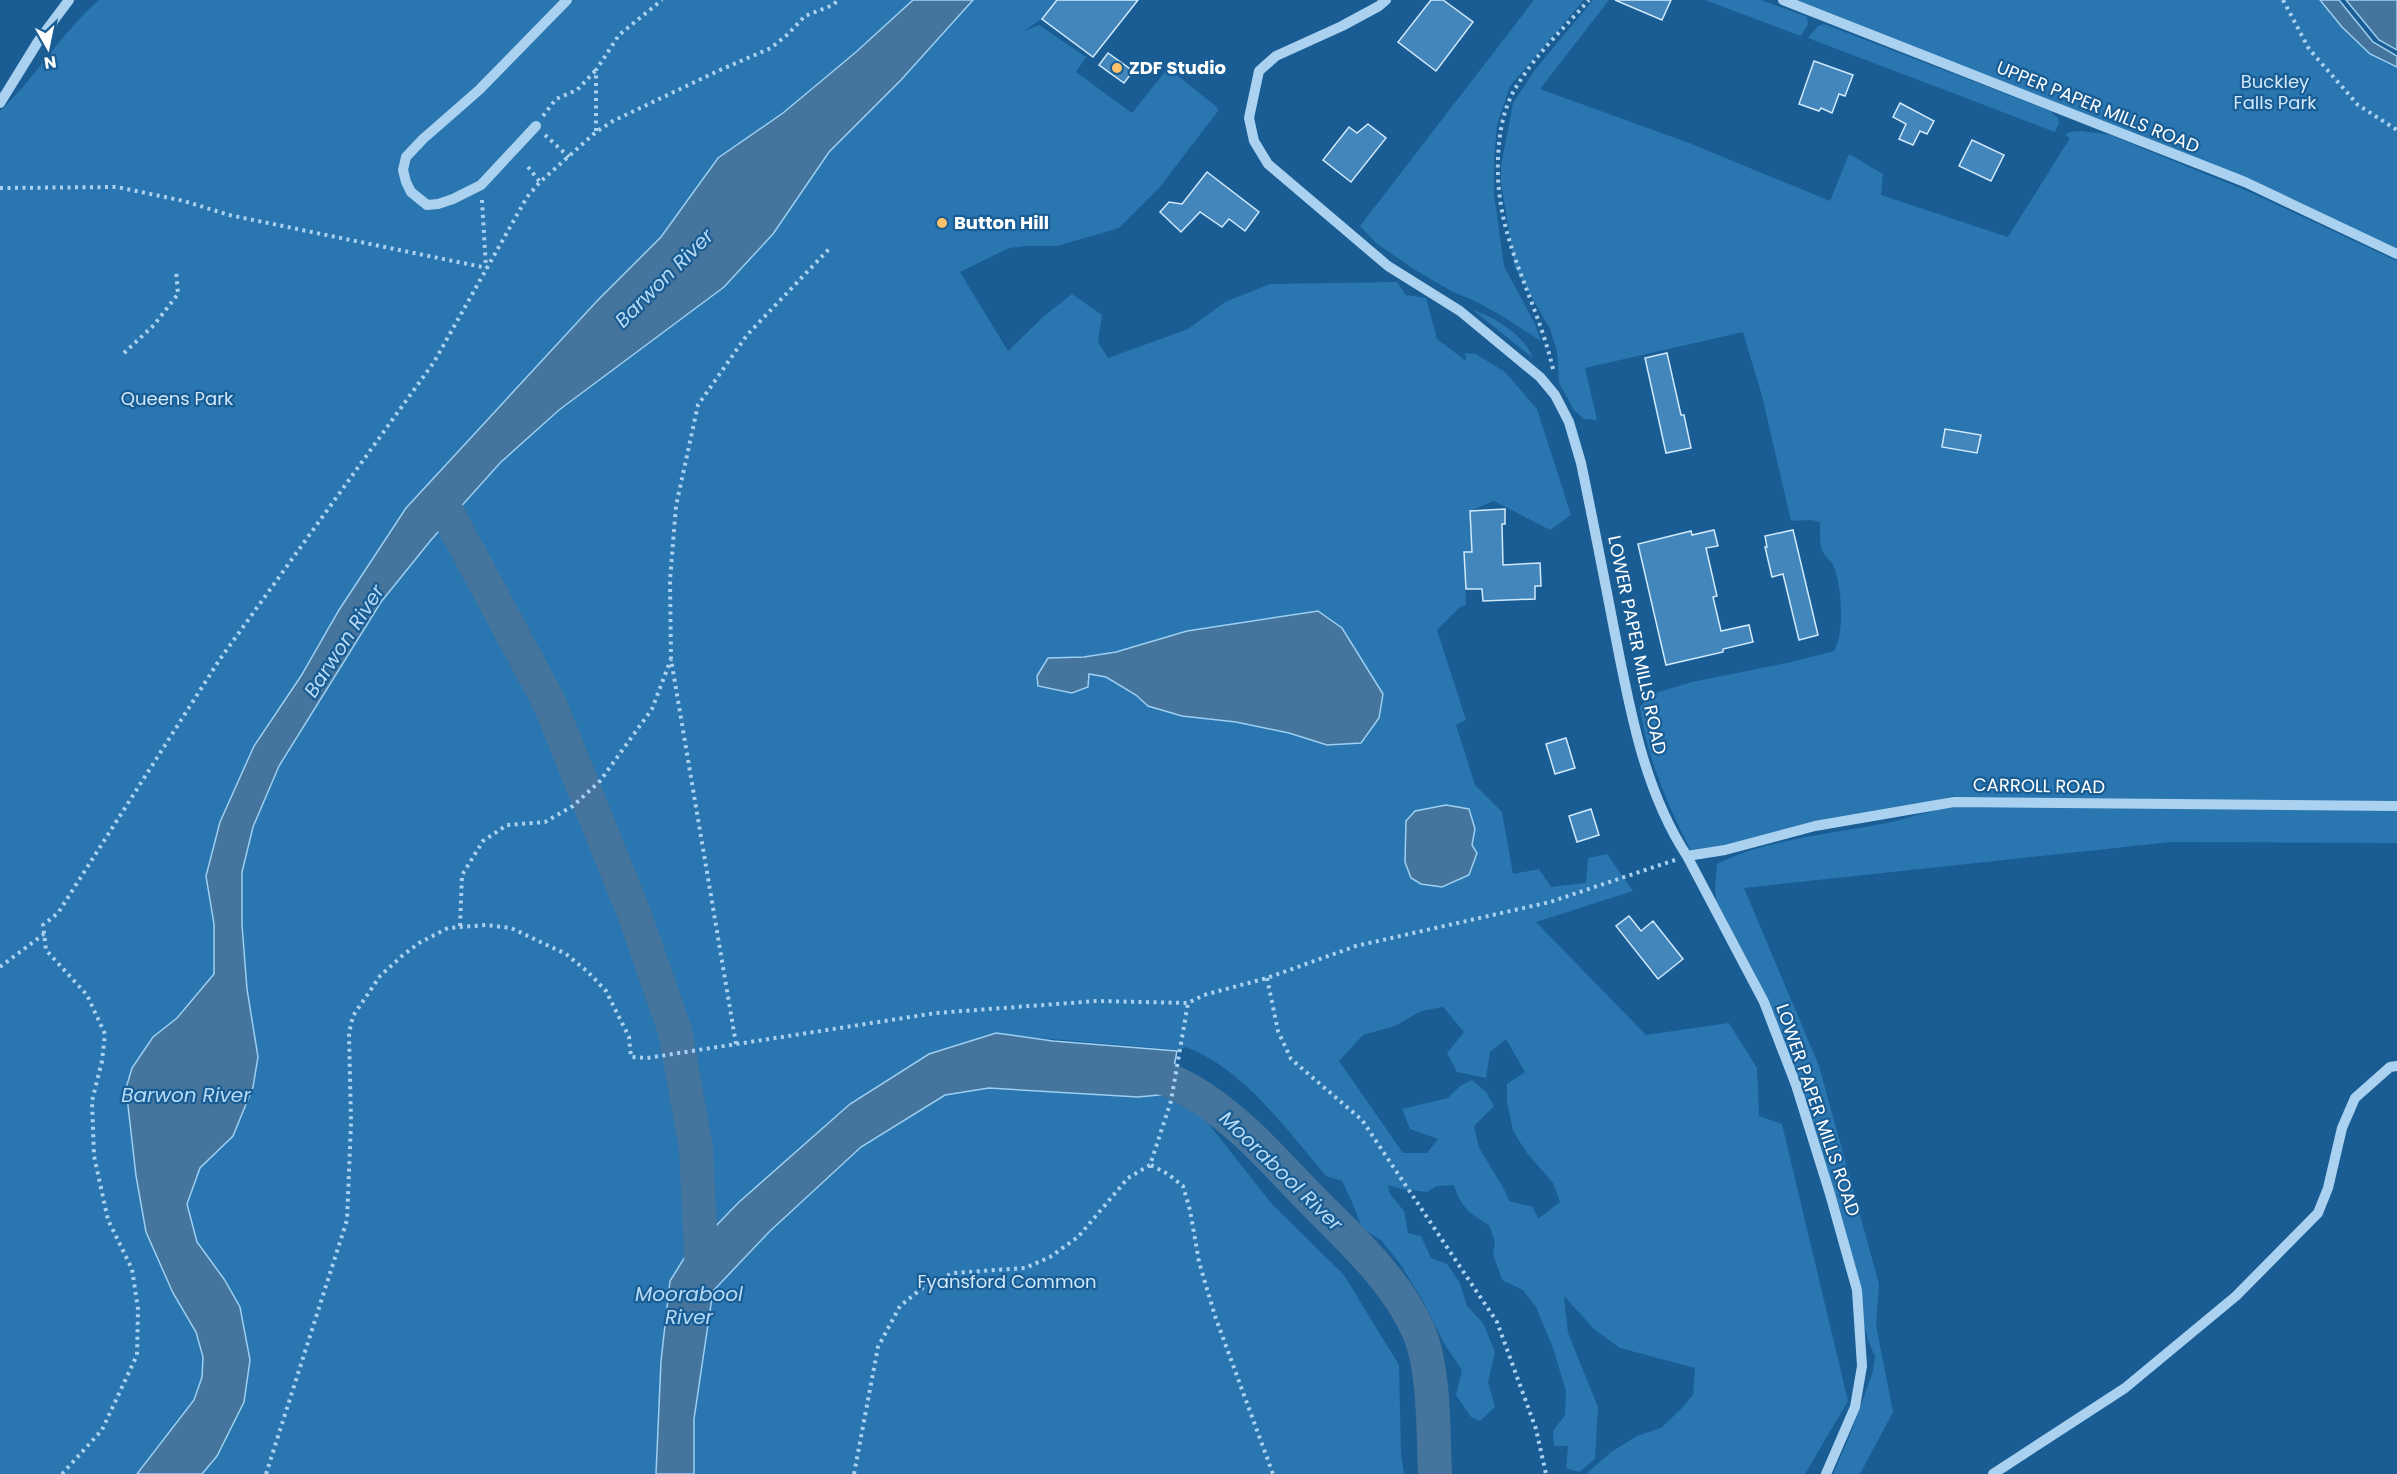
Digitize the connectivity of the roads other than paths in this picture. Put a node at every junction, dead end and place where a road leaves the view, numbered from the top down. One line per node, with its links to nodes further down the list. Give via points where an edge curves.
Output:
1 (69, 0): 5 (street)
2 (567, 0): 6 (street, via 406,157 406,182 411,192 427,205 438,204 481,185)
3 (1386, 0): 9 (street, LOWER PAPER MILLS ROAD, via 1342,26 1276,56 1259,71 1249,118 1254,141 1268,164 1319,209 1388,266 1460,311 1516,355 1555,395 1569,422 1581,463 1632,717 1650,779 1673,834)
4 (1783, 0): 7 (street, UPPER PAPER MILLS ROAD, via 2245,183)
5 (0, 103)
6 (536, 126)
7 (2397, 254)
8 (2397, 806): 9 (street, CARROLL ROAD, via 1954,802 1815,826)
9 (1687, 856): 11 (street, LOWER PAPER MILLS ROAD, via 1764,1002 1796,1085 1857,1290 1862,1366 1855,1407)
10 (2397, 1066): 12 (street, via 2390,1067 2355,1098 2342,1128 2328,1188 2310,1222 2236,1296 2125,1388)
11 (1826, 1474)
12 (1993, 1474)

